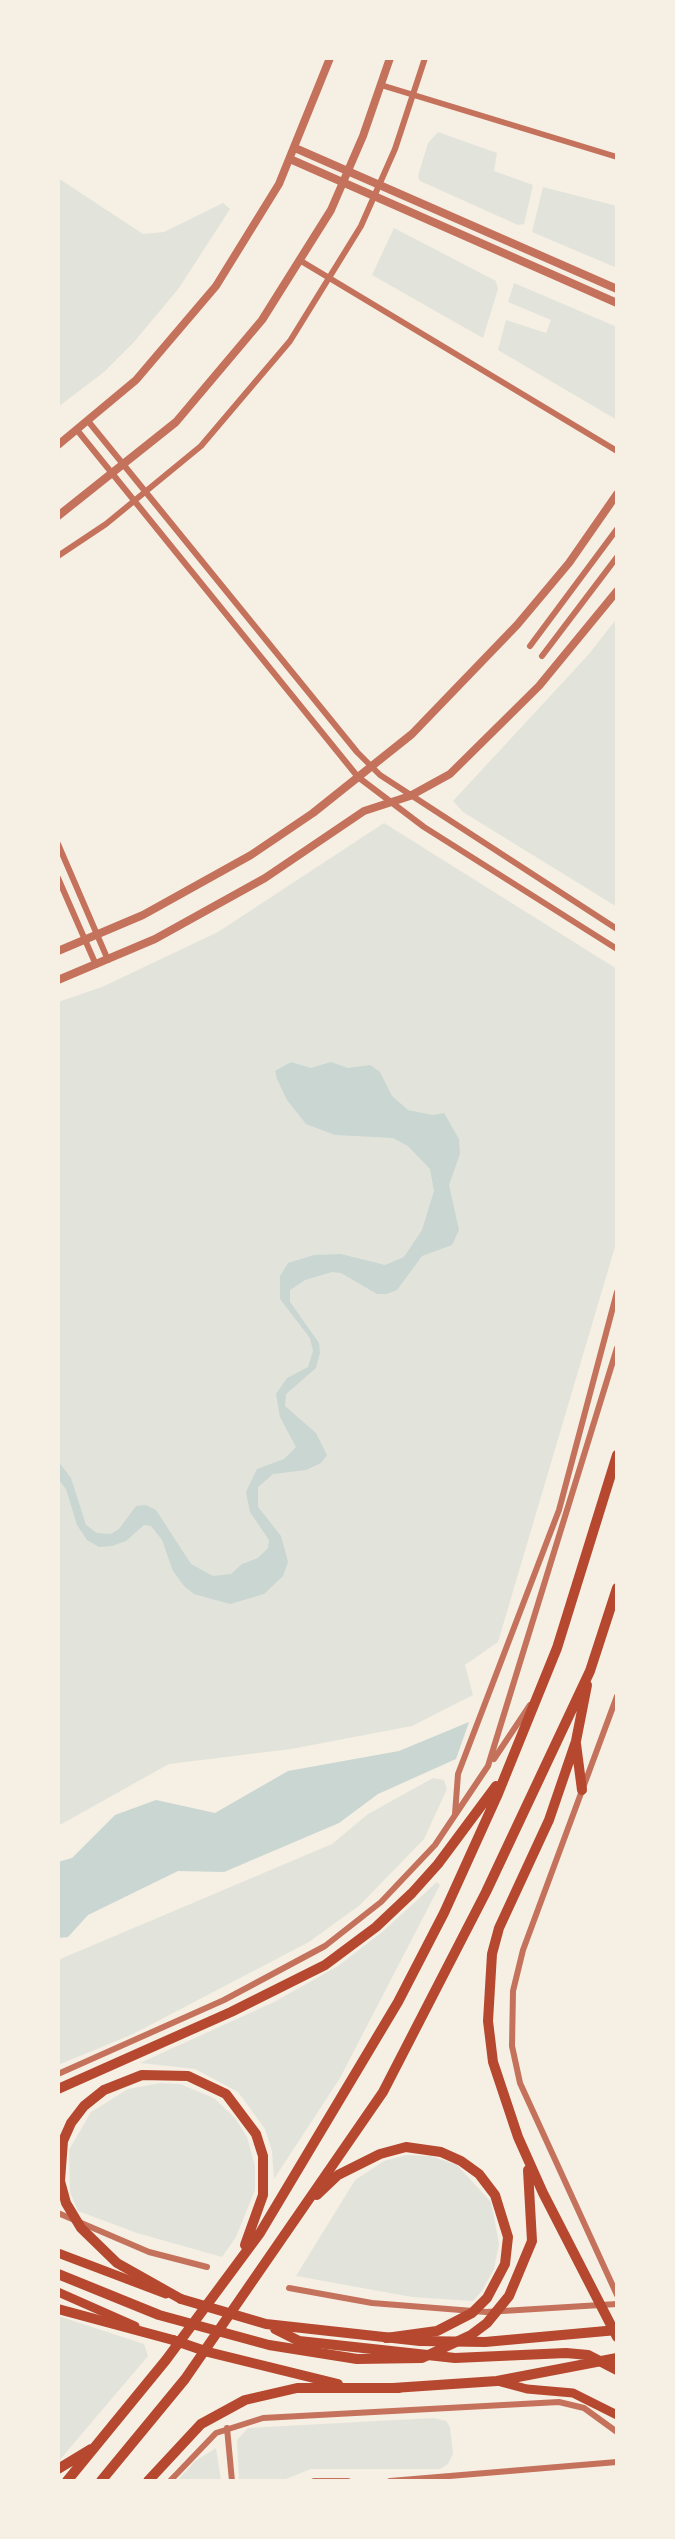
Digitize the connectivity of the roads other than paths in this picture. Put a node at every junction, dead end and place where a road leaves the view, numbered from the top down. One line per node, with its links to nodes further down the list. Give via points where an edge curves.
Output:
1 (330, 58): 6 (street)
2 (390, 58): 4 (street)
3 (425, 58): 5 (street)
4 (381, 85): 5 (street); 9 (street)
5 (414, 95): 7 (street); 11 (street)
6 (295, 148): 8 (street); 9 (street)
7 (617, 157)
8 (290, 159): 10 (street); 17 (street, via 251,232 200,308 136,380)
9 (348, 171): 10 (street); 11 (street)
10 (343, 182): 12 (street); 13 (street)
11 (379, 185): 12 (street); 15 (street)
12 (374, 196): 14 (street); 16 (street)
13 (301, 261): 14 (street); 21 (street, via 205,391)
14 (331, 278): 20 (street); 23 (street, via 290,341 231,414)
15 (617, 289)
16 (617, 303)
17 (88, 421): 18 (street); 21 (street)
18 (77, 430): 19 (street); 22 (street)
19 (58, 445)
20 (617, 451)
21 (124, 466): 22 (street); 23 (street)
22 (113, 475): 25 (street); 26 (street)
23 (146, 493): 25 (street); 33 (street)
24 (617, 494): 33 (street, via 569,563 497,648 433,715)
25 (135, 502): 28 (street); 34 (street)
26 (58, 516)
27 (617, 529): 31 (street)
28 (58, 556)
29 (617, 557): 32 (street)
30 (617, 591): 35 (street, via 539,686 480,747 450,774)
31 (530, 646)
32 (542, 656)
33 (371, 766): 34 (street); 35 (street)
34 (358, 777): 36 (street); 40 (street, via 251,855)
35 (411, 796): 36 (street); 39 (street)
36 (391, 803): 42 (street); 44 (street, via 364,811 265,878)
37 (58, 844): 40 (street)
38 (58, 878): 41 (street)
39 (617, 929)
40 (98, 935): 41 (street); 44 (street)
41 (85, 940): 43 (street); 45 (street)
42 (617, 949)
43 (58, 951)
44 (108, 960): 45 (street)
45 (96, 965): 46 (street)
46 (58, 980)
47 (617, 1292): 58 (street, via 559,1510 458,1774)
48 (617, 1348): 55 (street)
49 (617, 1455): 52 (main road)
50 (617, 1588): 51 (main road)
51 (590, 1671): 54 (main road); 62 (main road, via 383,2092)
52 (539, 1692): 55 (street); 56 (main road)
53 (617, 1696): 57 (street)
54 (576, 1741): 57 (main road); 61 (main road, via 492,1954 488,2021 493,2062)
55 (489, 1765): 58 (street)
56 (507, 1771): 60 (main road, via 438,1864 397,1909 350,1947 274,1991); 65 (main road, via 398,2002 348,2091)
57 (582, 1790): 70 (street, via 523,1950 513,1991 512,2046 520,2083)
58 (455, 1815): 59 (street, via 400,1883 325,1946 224,2000)
59 (58, 2074)
60 (58, 2089)
61 (523, 2149): 67 (main road, via 532,2241 509,2296 487,2323 422,2358 357,2359 269,2345 159,2315); 76 (main road)
62 (304, 2207): 77 (main road, via 338,2175 380,2154 420,2147 461,2161 495,2195 508,2237 505,2264 487,2298 472,2313 437,2331); 90 (main road, via 185,2379)
63 (58, 2213): 66 (street, via 149,2252)
64 (58, 2253): 71 (main road)
65 (238, 2262): 71 (main road, via 259,2214 263,2156 256,2134 226,2094 188,2076 142,2075 104,2090 71,2123 61,2153 66,2203 81,2228 117,2263); 86 (main road)
66 (207, 2267)
67 (58, 2274)
68 (289, 2288): 72 (street, via 372,2303 486,2312)
69 (58, 2292): 78 (main road)
70 (617, 2295)
71 (181, 2299): 74 (main road)
72 (617, 2304)
73 (58, 2309): 78 (main road)
74 (266, 2324): 77 (main road); 80 (main road, via 299,2341 465,2359 588,2355)
75 (617, 2330): 77 (main road, via 516,2340)
76 (617, 2337)
77 (386, 2338)
78 (173, 2340): 82 (main road, via 330,2384)
79 (617, 2358): 81 (main road)
80 (617, 2370)
81 (497, 2381): 82 (main road); 83 (main road, via 573,2393)
82 (399, 2388): 91 (main road, via 297,2388 245,2400 201,2424)
83 (617, 2415)
84 (227, 2428): 85 (street, via 263,2418 559,2402 584,2408); 92 (street); 93 (street)
85 (617, 2432)
86 (100, 2443): 88 (main road); 89 (main road)
87 (617, 2462): 96 (street)
88 (58, 2469)
89 (67, 2481)
90 (101, 2481)
91 (148, 2481)
92 (170, 2481)
93 (232, 2481)
94 (314, 2481): 95 (street)
95 (348, 2481)
96 (390, 2481)

